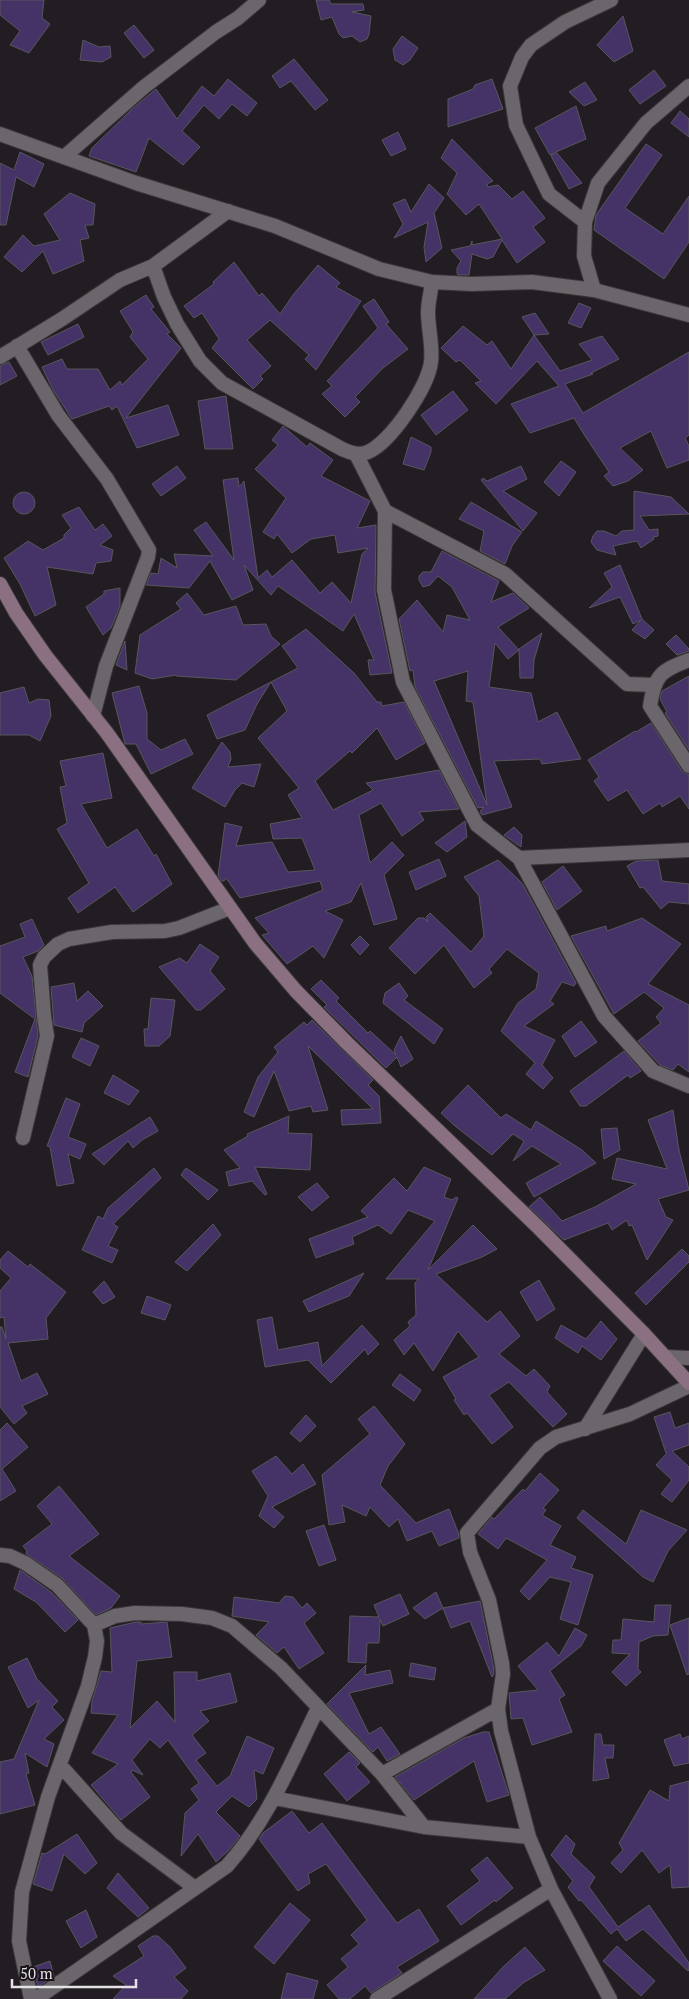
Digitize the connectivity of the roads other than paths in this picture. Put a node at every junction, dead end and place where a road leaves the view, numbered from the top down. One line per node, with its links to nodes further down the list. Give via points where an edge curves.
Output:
1 (259, 0): 5 (street, via 144,87)
2 (611, 0): 7 (street, via 565,22 530,44 510,86 516,125 549,194)
3 (689, 86): 7 (street, via 646,123 598,183)
4 (0, 134): 5 (street)
5 (64, 157): 6 (street)
6 (228, 211): 8 (street); 9 (street, via 275,226 379,269)
7 (585, 222): 10 (street, via 584,256)
8 (153, 266): 12 (street, via 120,280); 14 (street, via 177,324 200,361 222,383)
9 (432, 282): 10 (street, via 532,282); 14 (street, via 428,312 431,364 415,403 376,448)
10 (594, 290): 11 (street)
11 (689, 314)
12 (17, 346): 13 (street); 19 (street, via 58,415 106,479 149,550 106,666)
13 (0, 357)
14 (356, 454): 15 (street)
15 (385, 511): 18 (street, via 505,574 627,684); 22 (street, via 384,590 402,682 477,825)
16 (0, 584): 19 (main road, via 45,655)
17 (689, 660): 18 (street, via 668,668)
18 (654, 685): 20 (street, via 650,706)
19 (93, 716): 23 (main road)
20 (689, 766)
21 (689, 850): 22 (street)
22 (519, 858): 24 (street, via 604,1016 653,1071)
23 (230, 908): 25 (street, via 165,931 112,932 69,940 58,944 44,957 40,965 47,1036); 26 (main road, via 302,998)
24 (689, 1086)
25 (23, 1138)
26 (644, 1334): 27 (main road); 30 (street)
27 (666, 1357): 28 (street); 29 (main road)
28 (689, 1358)
29 (689, 1385): 30 (street, via 630,1414)
30 (585, 1429): 34 (street, via 556,1438 540,1448 467,1533 470,1552 488,1600 502,1663)
31 (0, 1555): 32 (street, via 25,1563 57,1585)
32 (94, 1625): 33 (street, via 115,1616 135,1613 212,1618 232,1626 251,1641); 35 (street, via 97,1641 88,1686)
33 (318, 1708): 36 (street); 37 (street)
34 (498, 1708): 36 (street); 39 (street)
35 (60, 1765): 40 (street, via 121,1833); 42 (street, via 22,1892 19,1941)
36 (382, 1774): 38 (street)
37 (274, 1798): 38 (street); 40 (street, via 244,1847 227,1866)
38 (424, 1828): 39 (street)
39 (529, 1837): 41 (street)
40 (195, 1888): 43 (street)
41 (551, 1889): 44 (street); 45 (street)
42 (31, 1999)
43 (36, 1999)
44 (377, 1999)
45 (610, 1999)

